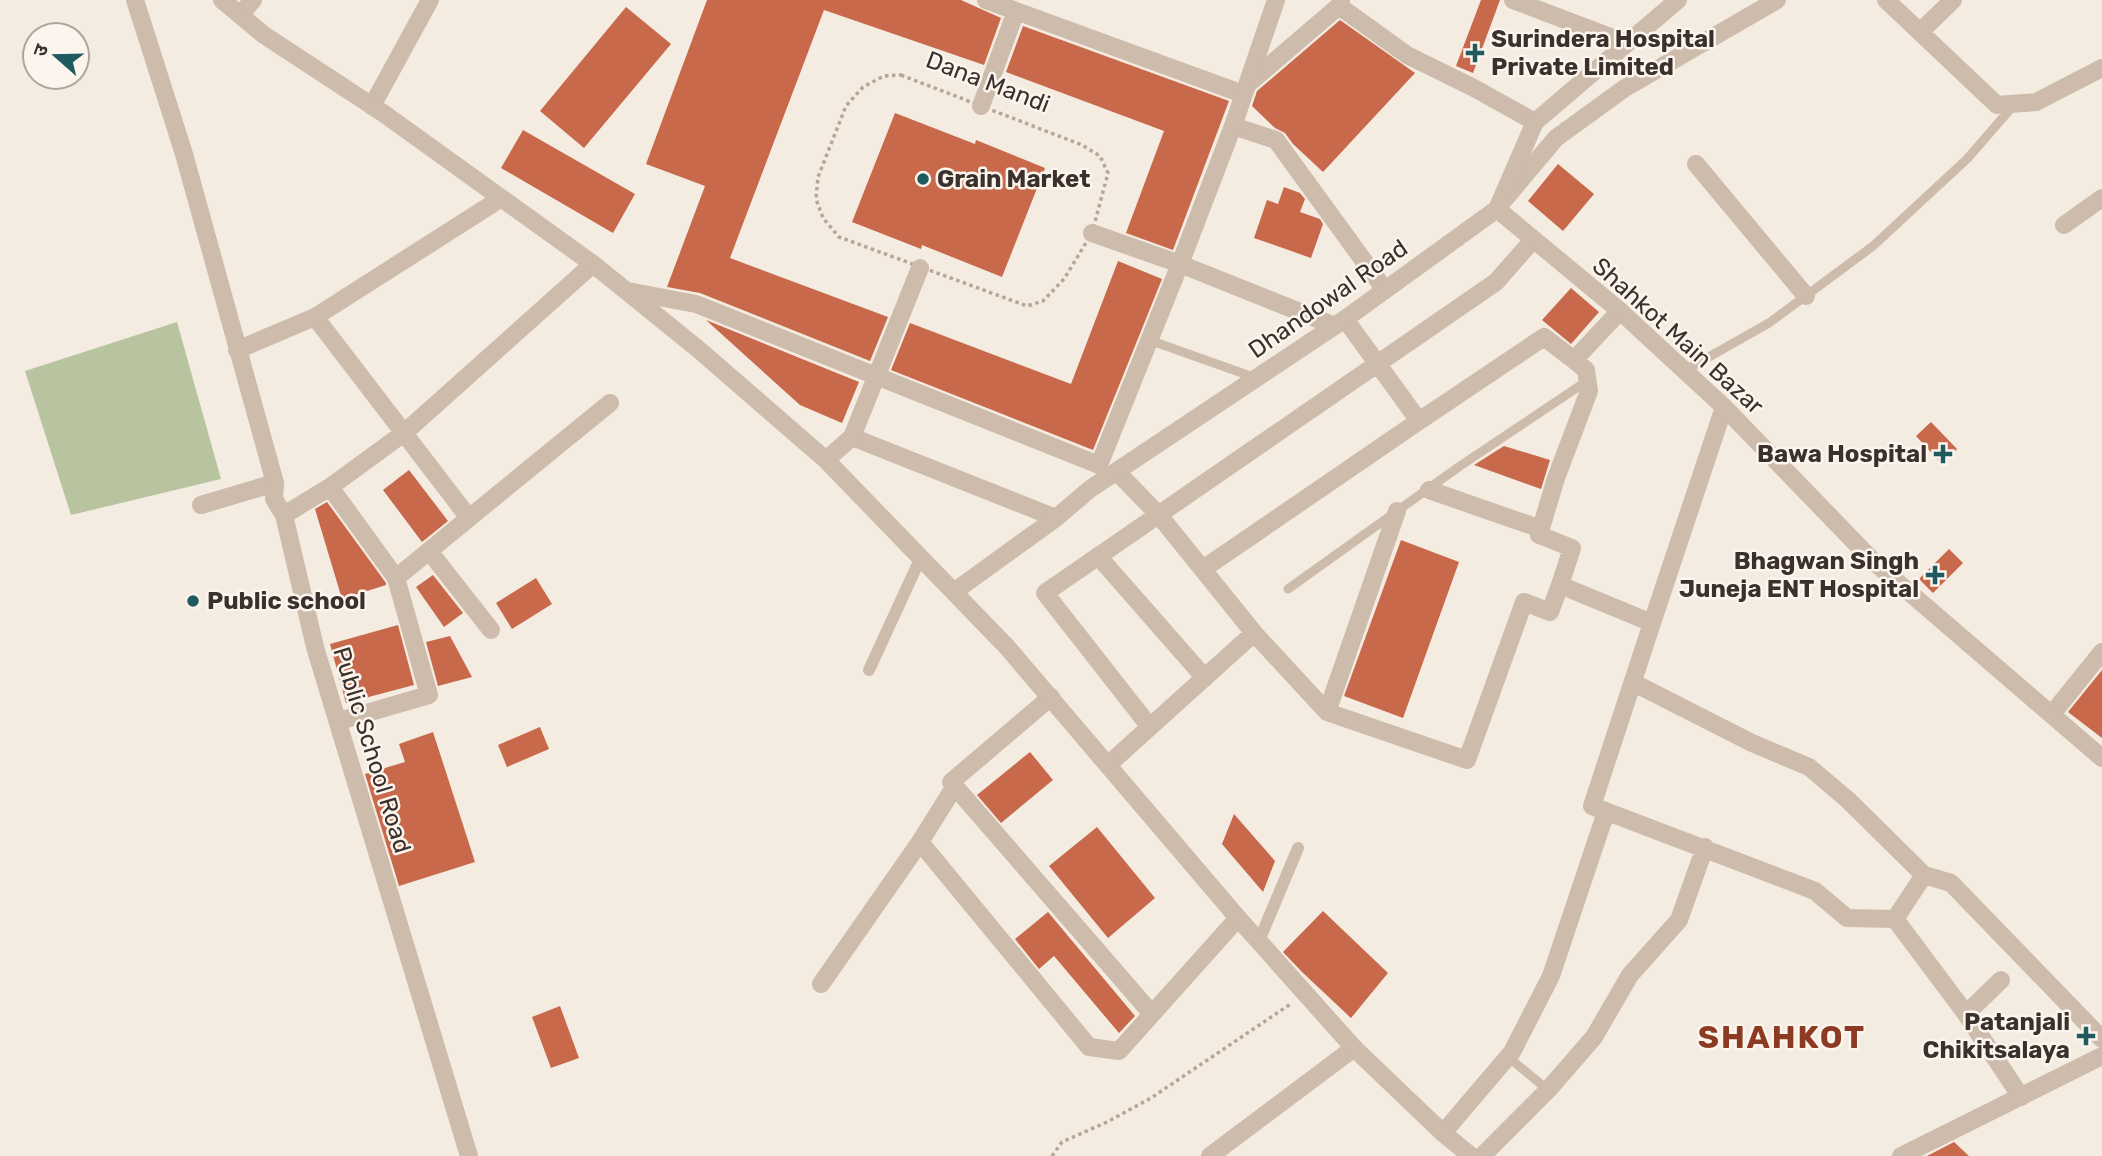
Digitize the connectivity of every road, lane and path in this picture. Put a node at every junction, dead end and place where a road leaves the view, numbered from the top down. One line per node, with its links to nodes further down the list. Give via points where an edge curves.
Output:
1 (135, 0): 41 (street, Public School Road, via 184,154)
2 (222, 0): 14 (street)
3 (253, 0): 14 (street)
4 (430, 0): 20 (street)
5 (986, 0): 13 (street)
6 (1276, 0): 18 (street)
7 (1513, 0): 16 (street)
8 (1678, 0): 16 (street)
9 (1777, 0): 27 (street, Dhandowal Road, via 1625,88 1556,138)
10 (1886, 0): 15 (street)
11 (1953, 0): 15 (street)
12 (1340, 3): 18 (street); 22 (street, via 1407,55)
13 (1016, 11): 18 (street); 21 (street)
14 (240, 15): 20 (street)
15 (1920, 32): 19 (street, via 1997,105)
16 (1626, 43): 22 (street)
17 (2102, 68): 19 (street, via 2036,102)
18 (1246, 89): 23 (street)
19 (2015, 104): 36 (lane, via 1968,159 1873,246)
20 (372, 106): 26 (street)
21 (981, 106): 29 (path, Dana Mandi, via 1100,156 1108,173); 33 (path, Dana Mandi, via 901,75 884,76 863,87 846,106 818,177 816,199 823,218 839,237)
22 (1535, 122): 27 (street)
23 (1233, 126): 32 (street); 34 (street, via 1276,140)
24 (1696, 164): 36 (street)
25 (2102, 198): 28 (street)
26 (500, 199): 31 (street); 38 (street)
27 (1497, 209): 30 (street, Shahkot Main Bazar); 34 (street, Dhandowal Road)
28 (2064, 225)
29 (1092, 233): 32 (street); 33 (path, Dana Mandi, via 1064,279 1043,301 1027,306)
30 (1533, 240): 37 (street, Shahkot Main Bazar); 43 (street, via 1496,282)
31 (593, 264): 35 (street); 51 (street)
32 (1180, 264): 39 (street); 40 (street)
33 (920, 268): 45 (street)
34 (1385, 290): 39 (street, Dhandowal Road)
35 (624, 291): 45 (street, via 696,304); 53 (street)
36 (1806, 296): 44 (lane, via 1769,323)
37 (1620, 311): 42 (street); 44 (street, Shahkot Main Bazar)
38 (315, 317): 41 (street); 51 (street)
39 (1340, 322): 43 (street); 46 (street, Dhandowal Road)
40 (1149, 340): 46 (lane); 54 (street)
41 (237, 350): 56 (street, Public School Road)
42 (1574, 360): 47 (street, via 1586,370); 50 (street, via 1544,337)
43 (1378, 364): 50 (street); 62 (street)
44 (1684, 371): 49 (street, Shahkot Main Bazar)
45 (876, 376): 52 (street); 54 (street)
46 (1256, 378): 55 (street, Dhandowal Road)
47 (1587, 381): 59 (lane); 66 (street, via 1589,391)
48 (610, 403): 64 (street)
49 (1724, 407): 75 (street); 84 (street, Shahkot Main Bazar, via 1874,562)
50 (1419, 421): 70 (street)
51 (404, 433): 57 (street); 64 (street)
52 (852, 437): 53 (street); 65 (street)
53 (826, 460): 69 (street)
54 (1099, 465): 58 (street)
55 (1117, 472): 58 (street, Dhandowal Road); 62 (street)
56 (275, 483): 60 (street); 63 (street, Public School Road, via 274,499)
57 (330, 487): 63 (street); 71 (street)
58 (1090, 489): 65 (street, Dhandowal Road)
59 (1429, 490): 61 (lane); 66 (street)
60 (201, 505)
61 (1397, 511): 73 (lane); 83 (street)
62 (1158, 514): 68 (street); 70 (street)
63 (285, 515): 85 (street, Public School Road, via 314,647)
64 (469, 518): 67 (street)
65 (1056, 518): 74 (street, Dhandowal Road)
66 (1541, 529): 72 (street, via 1539,535 1572,548)
67 (429, 551): 71 (street); 76 (street)
68 (1098, 556): 80 (street); 86 (street, via 1045,593)
69 (921, 557): 74 (street); 79 (street)
70 (1203, 569): 77 (street)
71 (396, 578): 85 (street, via 429,695)
72 (1560, 585): 75 (street); 83 (street, via 1550,612 1524,602 1466,760)
73 (1288, 589)
74 (955, 591): 82 (street)
75 (1652, 623): 81 (street)
76 (491, 630)
77 (1254, 633): 80 (street); 83 (street)
78 (2102, 652): 84 (street)
79 (869, 670)
80 (1205, 678): 86 (street)
81 (1634, 683): 90 (street, via 1592,806); 94 (street, via 1809,767)
82 (1051, 697): 88 (street); 89 (street, via 951,782)
83 (1327, 712)
84 (2052, 714): 87 (street, Shahkot Main Bazar)
85 (339, 720): 110 (street, Public School Road)
86 (1150, 727): 88 (street)
87 (2102, 758)
88 (1109, 764): 95 (street)
89 (955, 786): 91 (street); 101 (street)
90 (1606, 812): 93 (street); 106 (street, via 1551,975)
91 (920, 842): 99 (street); 101 (street, via 1089,1047 1119,1051)
92 (1298, 848): 97 (street)
93 (1705, 848): 96 (street, via 1815,891 1847,918); 107 (street, via 1679,920 1630,975 1594,1037)
94 (1924, 875): 96 (street); 103 (street, via 1951,883)
95 (1238, 918): 97 (street); 101 (street)
96 (1895, 919): 102 (street)
97 (1259, 941): 100 (street)
98 (2001, 980): 102 (street)
99 (821, 984)
100 (1305, 994): 104 (street); 111 (path, via 1151,1098 1062,1142)
101 (1152, 1014)
102 (1966, 1014): 108 (street)
103 (2102, 1039)
104 (1354, 1048): 109 (street); 112 (street)
105 (2102, 1056): 108 (street)
106 (1508, 1057): 107 (lane); 109 (street)
107 (1548, 1090): 114 (street)
108 (2021, 1097): 115 (street)
109 (1443, 1133): 113 (street)
110 (469, 1156)
111 (1052, 1156)
112 (1209, 1156)
113 (1471, 1156)
114 (1482, 1156)
115 (1901, 1156)

